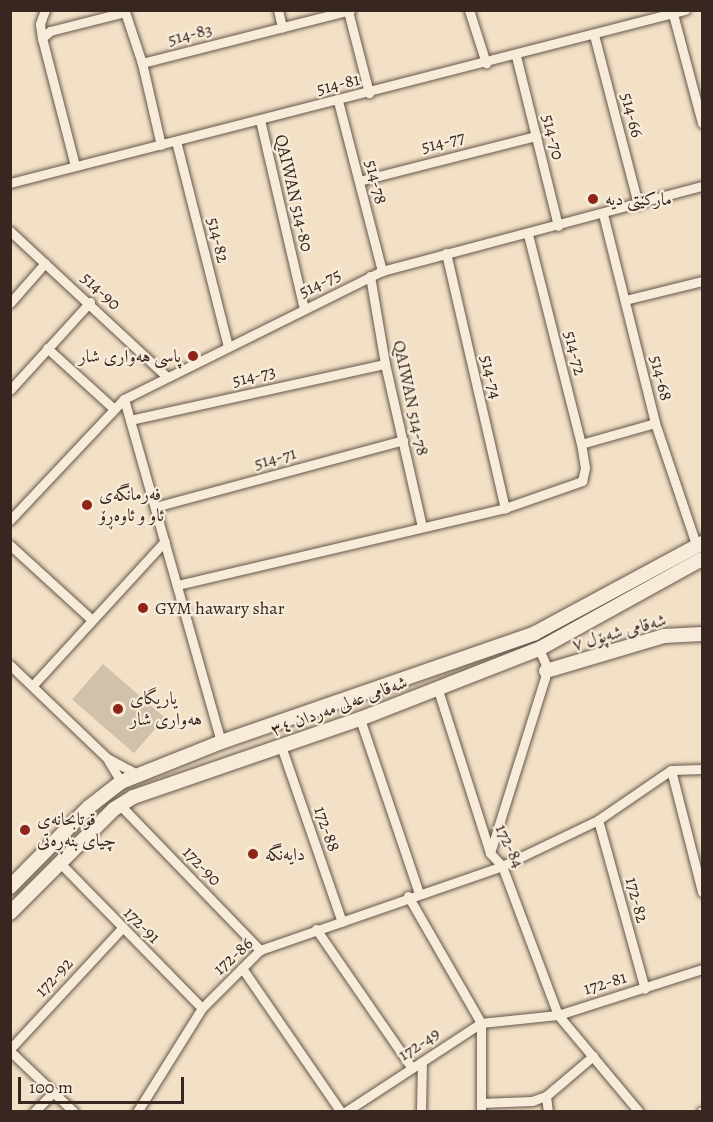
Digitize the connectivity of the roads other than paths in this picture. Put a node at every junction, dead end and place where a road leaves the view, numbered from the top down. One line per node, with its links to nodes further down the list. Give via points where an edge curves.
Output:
1 (45, 10): 9 (street, via 40,24)
2 (278, 10): 7 (street)
3 (469, 10): 12 (street)
4 (685, 10): 6 (street, 514-81)
5 (345, 11): 7 (street, 514-83); 13 (street)
6 (673, 14): 8 (street, 514-81); 14 (street)
7 (282, 28): 11 (street, 514-83)
8 (594, 35): 10 (street, 514-81); 25 (street, 514-66)
9 (42, 38): 11 (street, via 50,31 125,12); 21 (street)
10 (516, 56): 12 (street, 514-81); 18 (street, 514-70)
11 (142, 63): 20 (street)
12 (486, 63): 13 (street, 514-81)
13 (369, 93): 15 (street, 514-81)
14 (698, 93): 17 (street)
15 (338, 101): 16 (street, 514-81); 22 (street, 514-78)
16 (260, 120): 19 (street, 514-81); 38 (street, QAIWAN 514-80)
17 (702, 123)
18 (536, 136): 22 (street, 514-77); 27 (street, 514-70)
19 (176, 141): 20 (street, 514-81); 39 (street, 514-82)
20 (160, 145): 21 (street, 514-81)
21 (75, 166): 23 (street, 514-81)
22 (359, 181): 32 (street, 514-78)
23 (10, 183)
24 (702, 186): 25 (street, 514-75)
25 (638, 204): 26 (street, 514-75)
26 (603, 214): 27 (street, 514-75); 35 (street, 514-68)
27 (558, 226): 29 (street, 514-75)
28 (10, 231): 31 (street, 514-90)
29 (528, 234): 30 (street, 514-75); 49 (street, 514-72)
30 (446, 253): 32 (street, 514-75); 51 (street, 514-74)
31 (45, 262): 36 (street, 514-90); 37 (street)
32 (382, 271): 33 (street, 514-75)
33 (370, 276): 38 (street, 514-75); 41 (street, QAIWAN 514-78)
34 (702, 281): 35 (street)
35 (625, 300): 47 (street, 514-68)
36 (90, 302): 40 (street); 42 (street, 514-90)
37 (10, 303)
38 (304, 309): 39 (street, 514-75)
39 (228, 347): 42 (street, 514-75)
40 (46, 348): 43 (street); 45 (street)
41 (385, 364): 46 (street, 514-73); 48 (street, QAIWAN 514-78)
42 (167, 377): 44 (street, 514-75)
43 (10, 390)
44 (124, 399): 45 (street, 514-75); 46 (street)
45 (113, 408): 52 (street, 514-75)
46 (130, 420): 50 (street)
47 (656, 423): 49 (street); 56 (street, 514-68)
48 (403, 440): 50 (street, 514-71); 53 (street, QAIWAN 514-78)
49 (581, 444): 51 (street, 514-72, via 585,468 582,482)
50 (155, 507): 54 (street)
51 (505, 508): 53 (street)
52 (10, 520)
53 (422, 527): 57 (street)
54 (165, 541): 57 (street); 58 (street)
55 (10, 545): 58 (street)
56 (701, 550): 60 (main road, شەقامی عەلی مەردان ٣٤); 65 (main road, شەقامی عەلی مەردان ٣٤, via 536,633)
57 (177, 585): 69 (street)
58 (92, 620): 63 (street)
59 (702, 634): 62 (main road, شەقامی شەپۆل ٧, via 664,636)
60 (539, 649): 62 (street); 64 (main road, شەقامی عەلی مەردان ٣٤)
61 (10, 665): 63 (street)
62 (546, 671): 78 (street)
63 (33, 685): 71 (street)
64 (438, 690): 66 (main road, شەقامی عەلی مەردان ٣٤); 78 (street, 172-84)
65 (295, 718): 67 (main road, شەقامی عەلی مەردان ٣٤); 68 (main road)
66 (360, 719): 68 (main road, شەقامی عەلی مەردان ٣٤); 84 (street)
67 (266, 728): 69 (main road, شەقامی عەلی مەردان ٣٤); 70 (main road)
68 (303, 738): 70 (main road, شەقامی عەلی مەردان ٣٤)
69 (222, 742): 74 (main road, شەقامی عەلی مەردان ٣٤)
70 (277, 748): 76 (main road, شەقامی عەلی مەردان ٣٤); 87 (street, 172-88)
71 (106, 758): 74 (street); 75 (street)
72 (702, 769): 73 (street)
73 (671, 770): 77 (street, 172-86); 81 (street)
74 (139, 775): 75 (main road, شەقامی عەلی مەردان ٣٤)
75 (121, 782): 82 (main road, شەقامی عەلی مەردان ٣٤, via 88,807)
76 (120, 805): 79 (main road, شەقامی عەلی مەردان ٣٤); 90 (street, 172-90)
77 (598, 820): 80 (street, 172-86); 93 (street, 172-82)
78 (490, 854): 80 (street, 172-84)
79 (60, 863): 86 (main road, شەقامی عەلی مەردان ٣٤); 88 (street, 172-91)
80 (502, 866): 84 (street, 172-86); 95 (street, 172-84)
81 (698, 866): 83 (street)
82 (10, 887)
83 (702, 892)
84 (419, 893): 85 (street, 172-86)
85 (408, 896): 87 (street, 172-86); 97 (street)
86 (10, 913)
87 (342, 922): 89 (street, 172-86)
88 (122, 928): 94 (street, 172-91); 98 (street, 172-92)
89 (316, 929): 90 (street, 172-86); 101 (street)
90 (260, 950): 91 (street, 172-86)
91 (242, 968): 94 (street, 172-86); 110 (street)
92 (702, 969): 93 (street, 172-81)
93 (645, 989): 95 (street, 172-81)
94 (202, 1008): 109 (street, 172-86)
95 (558, 1015): 96 (street, 172-81); 99 (street)
96 (516, 1021): 97 (street, 172-49)
97 (482, 1023): 100 (street, 172-49); 105 (street)
98 (10, 1050): 102 (street)
99 (593, 1056): 103 (street); 106 (street)
100 (422, 1062): 101 (street, 172-49); 111 (street)
101 (412, 1068): 104 (street, 172-49)
102 (53, 1092): 107 (street); 108 (street)
103 (546, 1096): 105 (street); 112 (street)
104 (358, 1107): 110 (street, 172-49)
105 (481, 1107)
106 (634, 1110)
107 (34, 1112)
108 (74, 1112)
109 (137, 1112)
110 (343, 1112)
111 (422, 1112)
112 (548, 1112)

